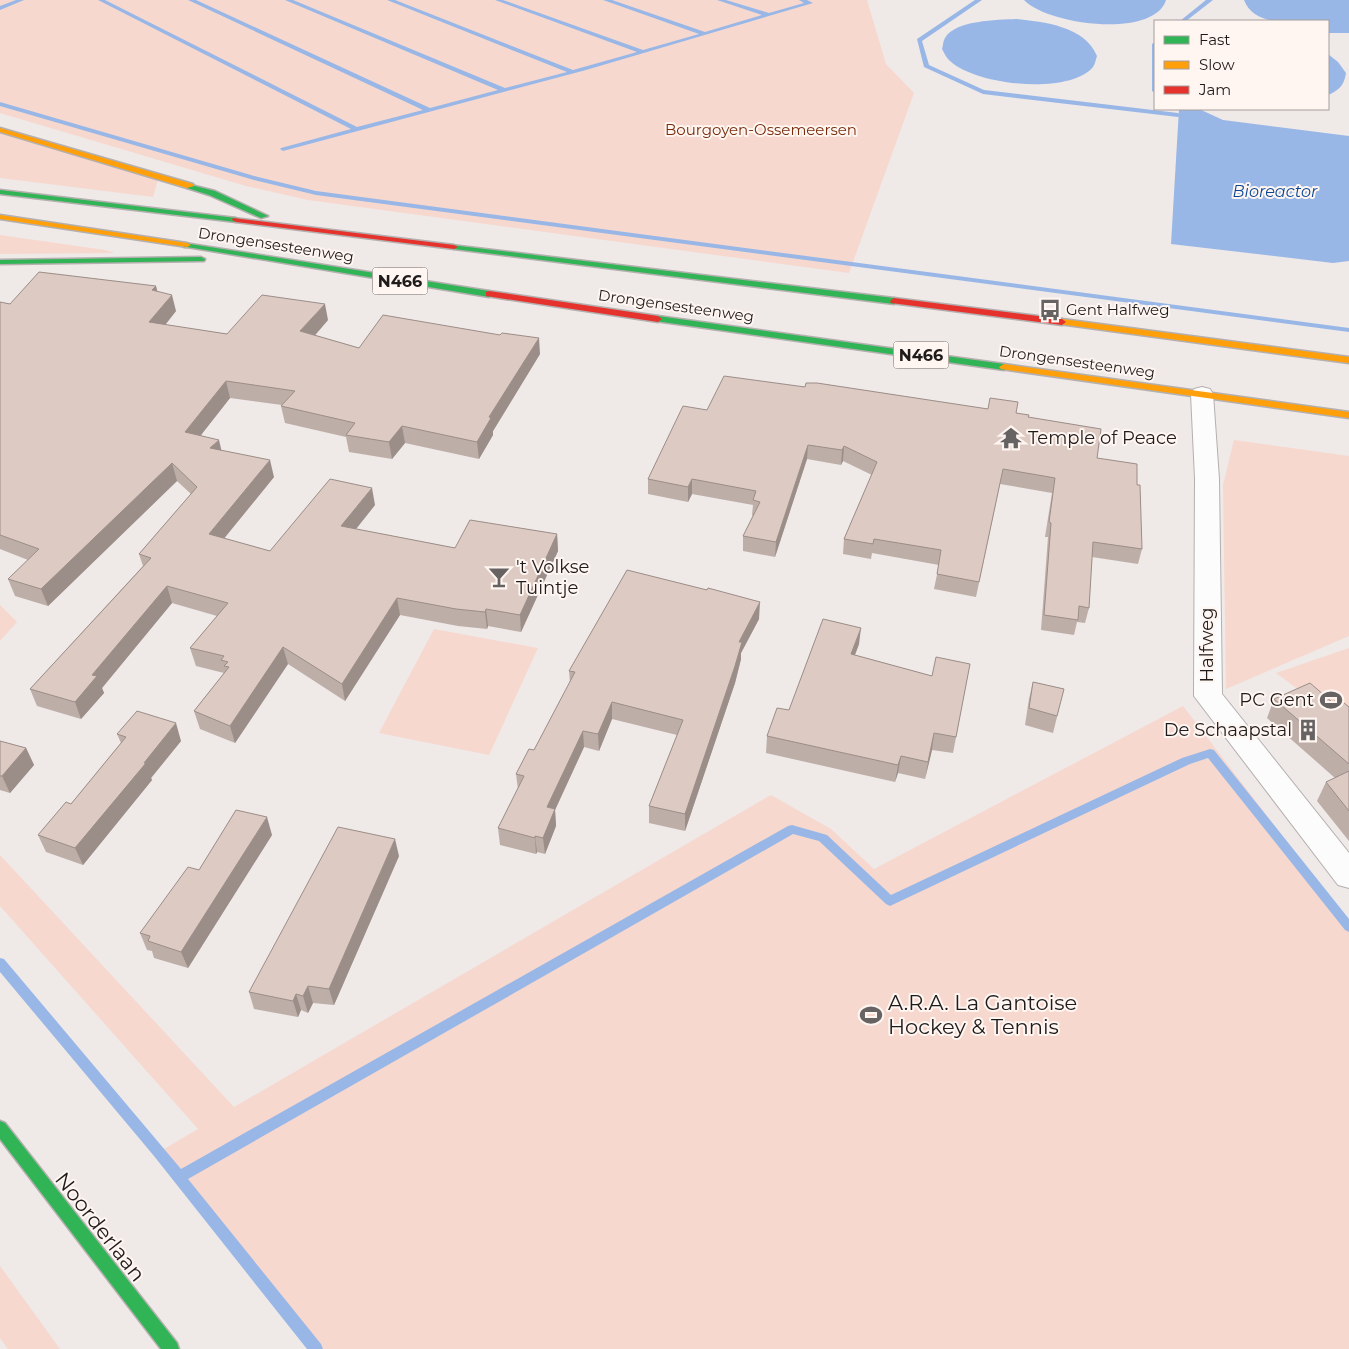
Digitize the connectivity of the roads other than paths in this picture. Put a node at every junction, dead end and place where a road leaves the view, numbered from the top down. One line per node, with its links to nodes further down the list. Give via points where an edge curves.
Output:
1 (0, 130): 4 (main road, via 212,193)
2 (0, 192): 4 (main road, Drongensesteenweg / N466)
3 (0, 217): 5 (main road, Drongensesteenweg / N466)
4 (288, 227): 7 (main road, Drongensesteenweg / N466, via 774,284)
5 (255, 257): 6 (main road); 8 (main road, Drongensesteenweg / N466, via 536,301)
6 (0, 262)
7 (1349, 360)
8 (1202, 394): 9 (main road, Drongensesteenweg / N466); 10 (street, Halfweg, via 1207,479 1208,696)
9 (1349, 415)
10 (1349, 876)
11 (0, 1128): 12 (main road, Noorderlaan)
12 (171, 1349)

